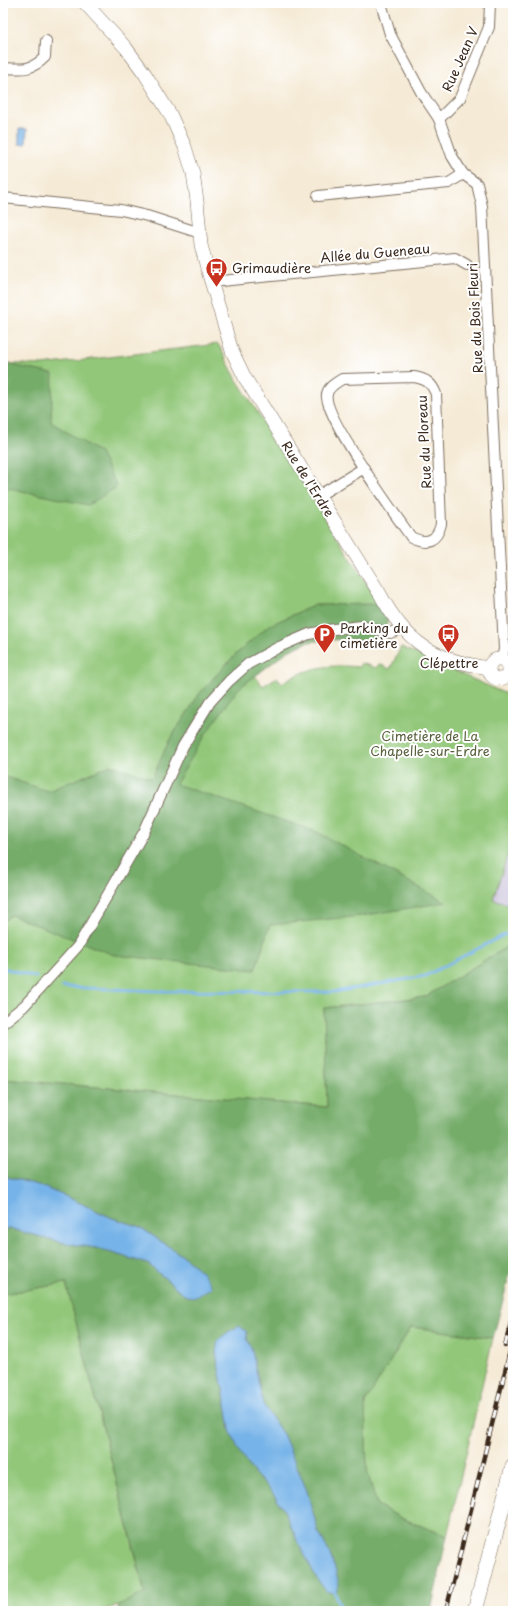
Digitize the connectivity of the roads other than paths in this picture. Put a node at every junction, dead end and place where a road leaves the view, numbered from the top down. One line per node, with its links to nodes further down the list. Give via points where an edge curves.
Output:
1 (85, 3): 10 (street, Rue de l'Erdre, via 126,48 170,114 185,146 193,173)
2 (381, 3): 6 (street, Rue du Bois Fleuri, via 390,34 421,92)
3 (490, 3): 6 (street, Rue Jean V, via 489,27 460,98)
4 (46, 41): 5 (street, via 46,57 37,66 22,69)
5 (3, 68)
6 (439, 119): 7 (street, Rue du Bois Fleuri, via 452,156)
7 (463, 174): 8 (street, via 449,183); 16 (street, Rue du Bois Fleuri, via 477,184 482,206 504,654)
8 (318, 196)
9 (3, 198): 10 (street, via 121,210)
10 (199, 231): 12 (street, Rue de l'Erdre)
11 (467, 265): 12 (street, Allée du Gueneau, via 455,258)
12 (211, 282): 14 (street, Rue de l'Erdre, via 232,351 245,378)
13 (364, 468): 13 (street, Rue du Ploreau, via 328,405 326,394 331,386 342,379 425,379 434,387 436,394 441,524 439,533 430,540 421,542 411,537); 14 (street)
14 (318, 496): 15 (street, Rue de l'Erdre, via 390,613)
15 (403, 628): 17 (street, Rue de l'Erdre, via 425,648 440,656); 19 (street, via 390,633 362,626 309,634 248,664 229,681 210,702 183,746 144,832 78,946 24,1006)
16 (502, 659): 17 (street, via 495,660); 18 (street, via 510,666)
17 (489, 668): 18 (street, via 495,679)
18 (510, 679)
19 (3, 1024)
20 (513, 1466): 21 (main road)
21 (475, 1611)

